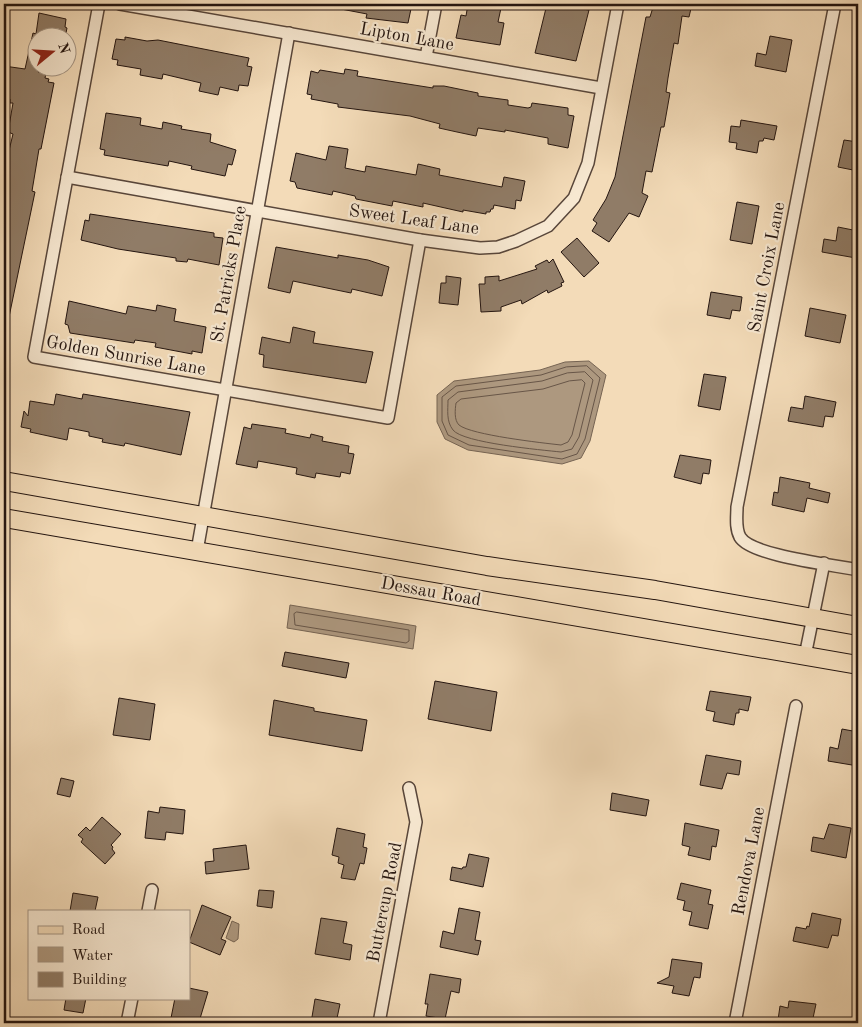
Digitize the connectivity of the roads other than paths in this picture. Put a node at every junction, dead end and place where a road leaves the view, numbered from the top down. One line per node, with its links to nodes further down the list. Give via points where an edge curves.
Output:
1 (99, 4): 9 (street, Golden Sunrise Lane)
2 (120, 4): 6 (street, Lipton Lane)
3 (436, 4): 7 (street)
4 (618, 4): 8 (street, Sweet Leaf Lane)
5 (834, 4): 17 (street, Saint Croix Lane, via 737,506 736,526 740,538 758,550)
6 (289, 33): 7 (street, Lipton Lane); 10 (street, St. Patricks Place)
7 (426, 57): 8 (street, Lipton Lane)
8 (601, 88): 11 (street, Sweet Leaf Lane, via 588,163 574,198 548,226 498,246 480,248)
9 (67, 177): 10 (street, Sweet Leaf Lane); 12 (street, Golden Sunrise Lane, via 34,357)
10 (257, 211): 11 (street, Sweet Leaf Lane); 12 (street, St. Patricks Place)
11 (420, 240): 12 (street, Golden Sunrise Lane, via 388,418)
12 (225, 389): 15 (street, St. Patricks Place)
13 (4, 481): 15 (main road, Dessau Road)
14 (4, 518): 16 (main road, Dessau Road)
15 (201, 518): 16 (street, St. Patricks Place); 19 (main road, Dessau Road)
16 (197, 551): 21 (main road, Dessau Road)
17 (824, 564): 18 (street); 19 (street)
18 (858, 570)
19 (813, 618): 20 (main road, Dessau Road); 21 (street)
20 (858, 626)
21 (805, 656): 22 (main road, Dessau Road)
22 (858, 665)
23 (796, 706): 30 (street, Rendova Lane)
24 (409, 788): 29 (street, Buttercup Road, via 416,822)
25 (152, 890): 26 (street)
26 (148, 910)
27 (132, 1000): 28 (street)
28 (127, 1023)
29 (379, 1023)
30 (735, 1023)

